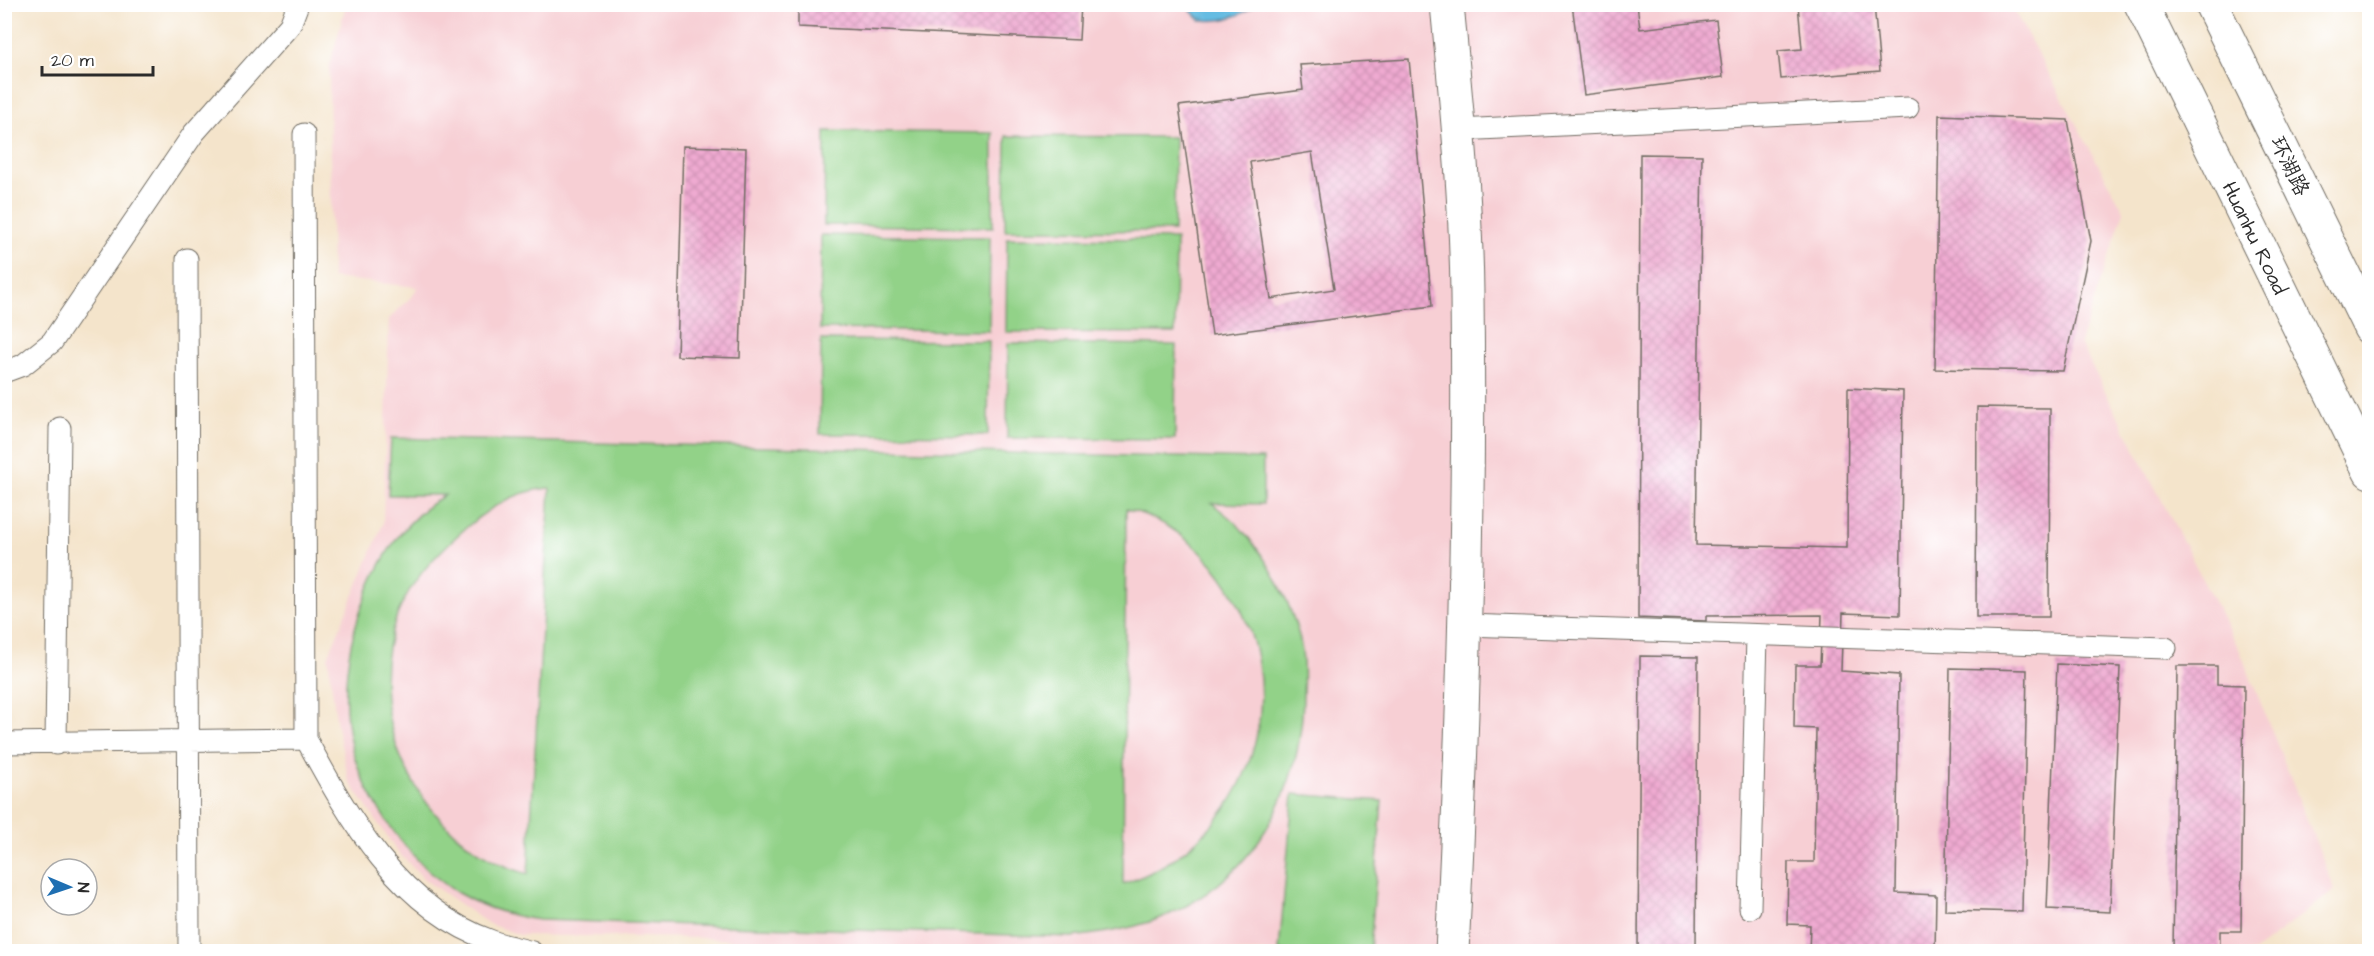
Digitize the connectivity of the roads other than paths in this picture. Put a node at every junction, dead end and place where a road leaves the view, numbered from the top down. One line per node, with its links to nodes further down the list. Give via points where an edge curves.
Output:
1 (298, 4): 10 (lane, via 290,25 194,133 52,342 23,365)
2 (1448, 4): 6 (street)
3 (2141, 4): 12 (street, Huanhu Road)
4 (2211, 4): 9 (street, 环湖路)
5 (1908, 108): 6 (lane)
6 (1459, 130): 13 (street, via 1467,293)
7 (304, 134): 17 (lane)
8 (187, 259): 16 (lane)
9 (2370, 328)
10 (4, 372)
11 (60, 428): 19 (lane)
12 (2370, 472)
13 (1466, 625): 14 (lane); 23 (street)
14 (1757, 636): 15 (lane); 20 (lane)
15 (2166, 648)
16 (189, 739): 17 (lane); 19 (lane); 21 (lane)
17 (306, 739): 22 (lane, via 368,845 399,879 439,914 491,941)
18 (4, 743): 19 (lane)
19 (56, 744)
20 (1750, 908)
21 (189, 951)
22 (532, 951)
23 (1452, 951)

